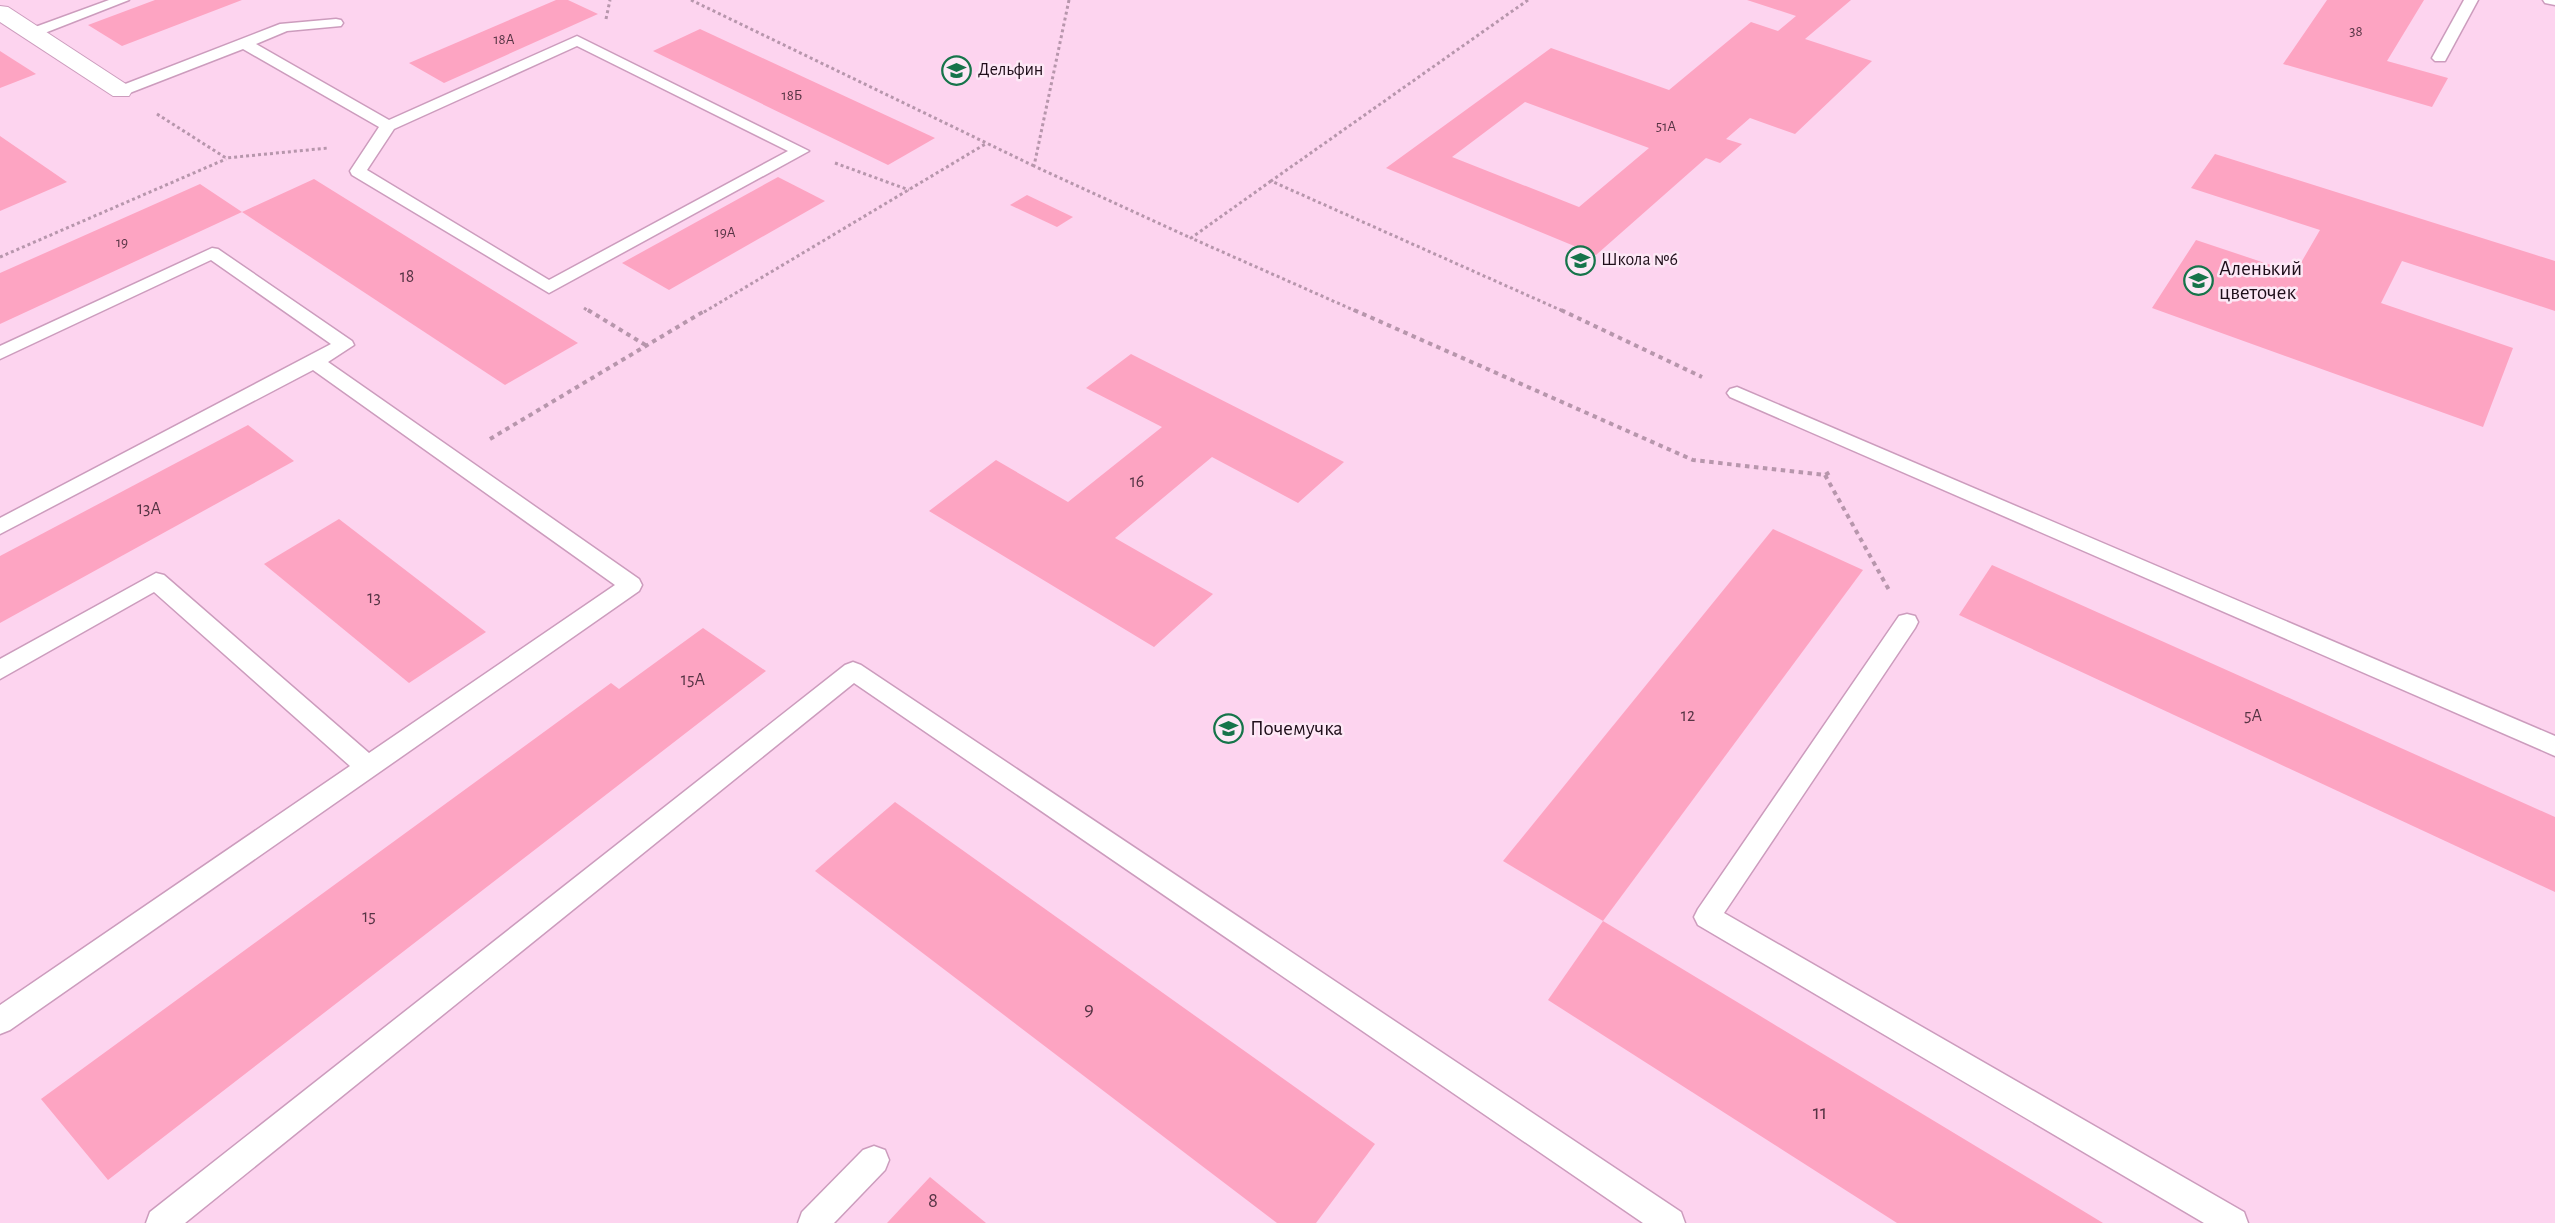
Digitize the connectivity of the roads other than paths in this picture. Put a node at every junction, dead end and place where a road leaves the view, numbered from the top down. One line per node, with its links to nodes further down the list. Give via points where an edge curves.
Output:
1 (122, 0): 7 (lane)
2 (2471, 0): 9 (lane)
3 (2550, 0): 4 (lane)
4 (2555, 1)
5 (0, 12): 7 (street)
6 (336, 23): 8 (lane, via 285,27)
7 (32, 33): 10 (street)
8 (244, 43): 10 (lane); 11 (lane)
9 (2440, 58)
10 (121, 91)
11 (388, 126): 11 (lane, via 358,171 549,288 801,151 577,40)
12 (0, 353): 13 (lane, via 212,253 345,345)
13 (314, 362): 15 (lane); 19 (lane, via 631,585)
14 (1737, 393): 18 (lane)
15 (0, 527)
16 (1907, 622): 25 (lane, via 1707,917)
17 (0, 670): 19 (lane, via 156,580)
18 (2555, 746)
19 (368, 768): 20 (lane)
20 (0, 1021)
21 (874, 1161): 23 (lane)
22 (160, 1223): 24 (lane, via 853,670)
23 (813, 1223)
24 (1670, 1223)
25 (2233, 1223)

